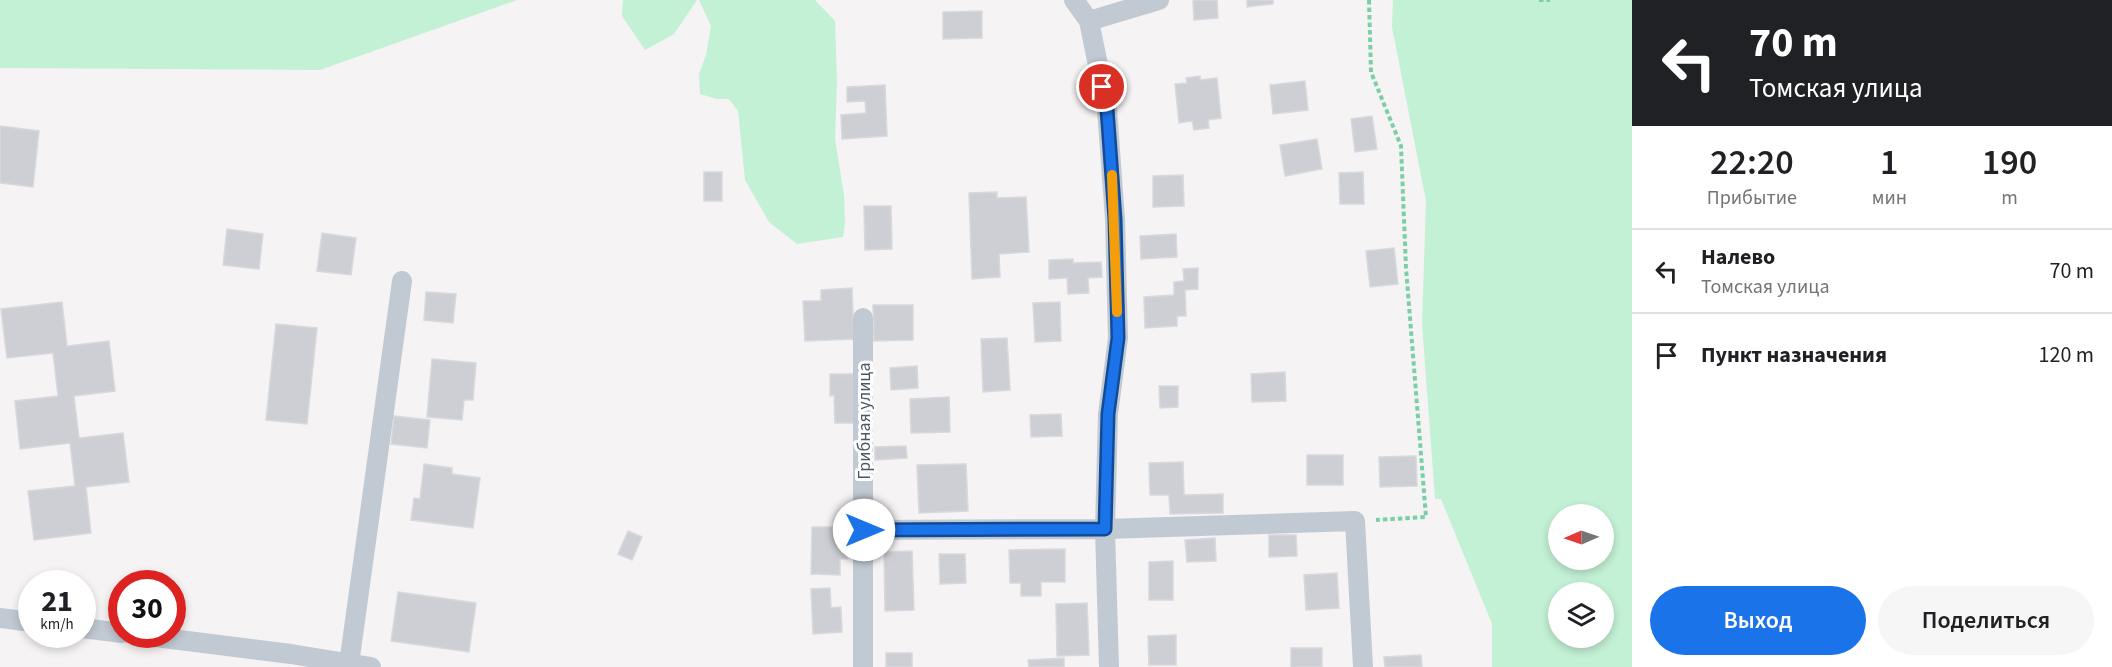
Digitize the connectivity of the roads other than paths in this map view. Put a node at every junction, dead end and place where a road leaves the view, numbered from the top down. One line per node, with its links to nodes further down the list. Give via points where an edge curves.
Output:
1 (1074, 0): 3 (street)
2 (1159, 0): 3 (street)
3 (1089, 21): 6 (street, via 1107,109 1115,219 1118,338 1108,414)
4 (402, 281): 11 (street)
5 (863, 318): 7 (street, Грибная улица)
6 (1105, 529): 7 (street); 14 (street); 15 (street, via 1355,521)
7 (864, 530): 13 (street, Грибная улица)
8 (0, 618): 9 (street)
9 (18, 620)
10 (186, 641): 11 (street)
11 (349, 663): 12 (street)
12 (371, 667)
13 (863, 667)
14 (1109, 667)
15 (1363, 667)

